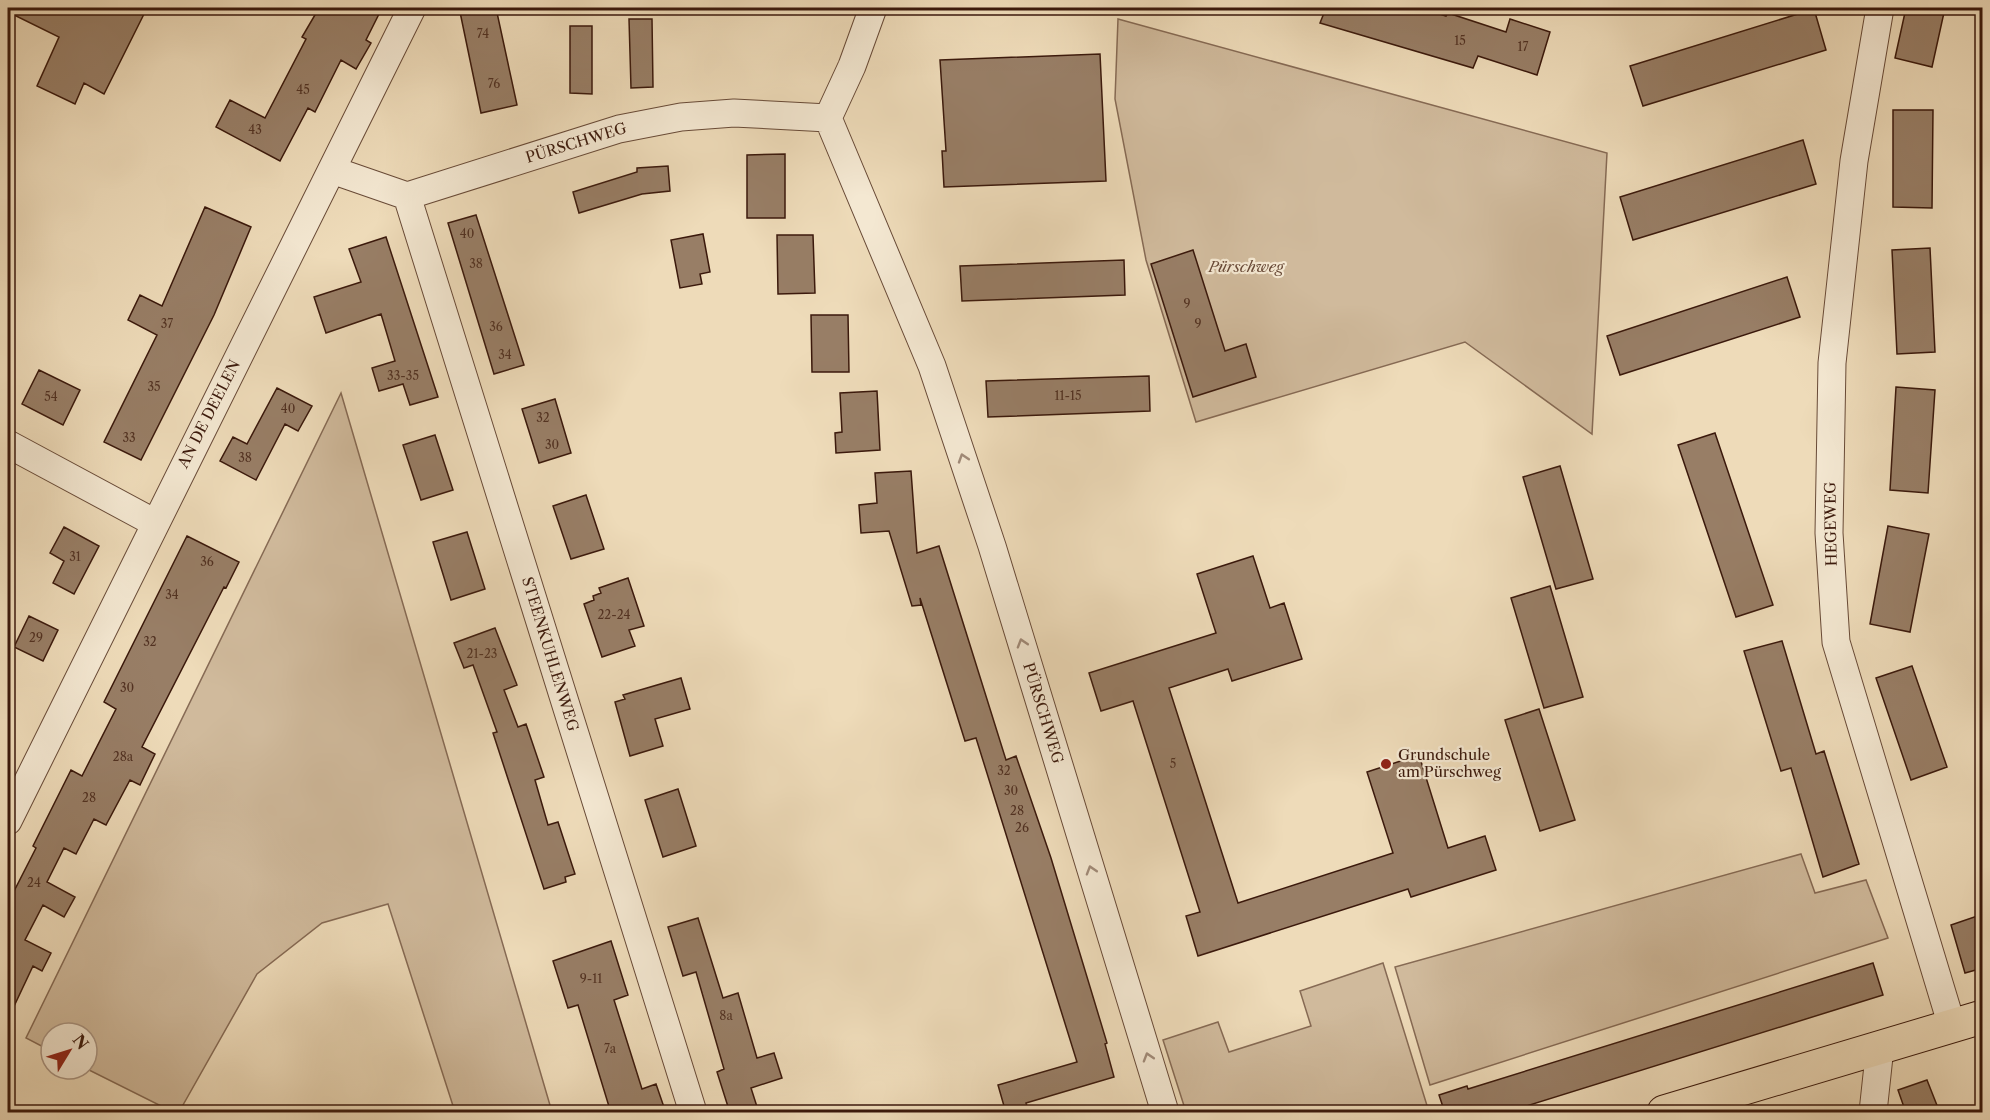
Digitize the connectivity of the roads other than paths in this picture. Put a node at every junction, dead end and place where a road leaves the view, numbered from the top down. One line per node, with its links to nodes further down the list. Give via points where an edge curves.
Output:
1 (412, 8): 5 (street, AN DE DEELEN)
2 (873, 8): 4 (street)
3 (1880, 8): 11 (street, HEGEWEG, via 1854,161 1832,363 1829,533 1836,642)
4 (828, 118): 6 (street, PÜRSCHWEG, via 734,113 681,117 619,129); 14 (street, PÜRSCHWEG, one-way to 4, via 989,536 932,366)
5 (332, 170): 6 (street); 8 (street, AN DE DEELEN)
6 (407, 196): 13 (street, STEENKUHLENWEG)
7 (8, 444): 8 (street)
8 (154, 522): 9 (street, AN DE DEELEN)
9 (8, 821)
10 (1983, 1017): 11 (main road)
11 (1952, 1026): 12 (main road)
12 (1880, 1047): 15 (main road); 16 (street)
13 (693, 1113)
14 (1165, 1113)
15 (1664, 1113)
16 (1873, 1113)

